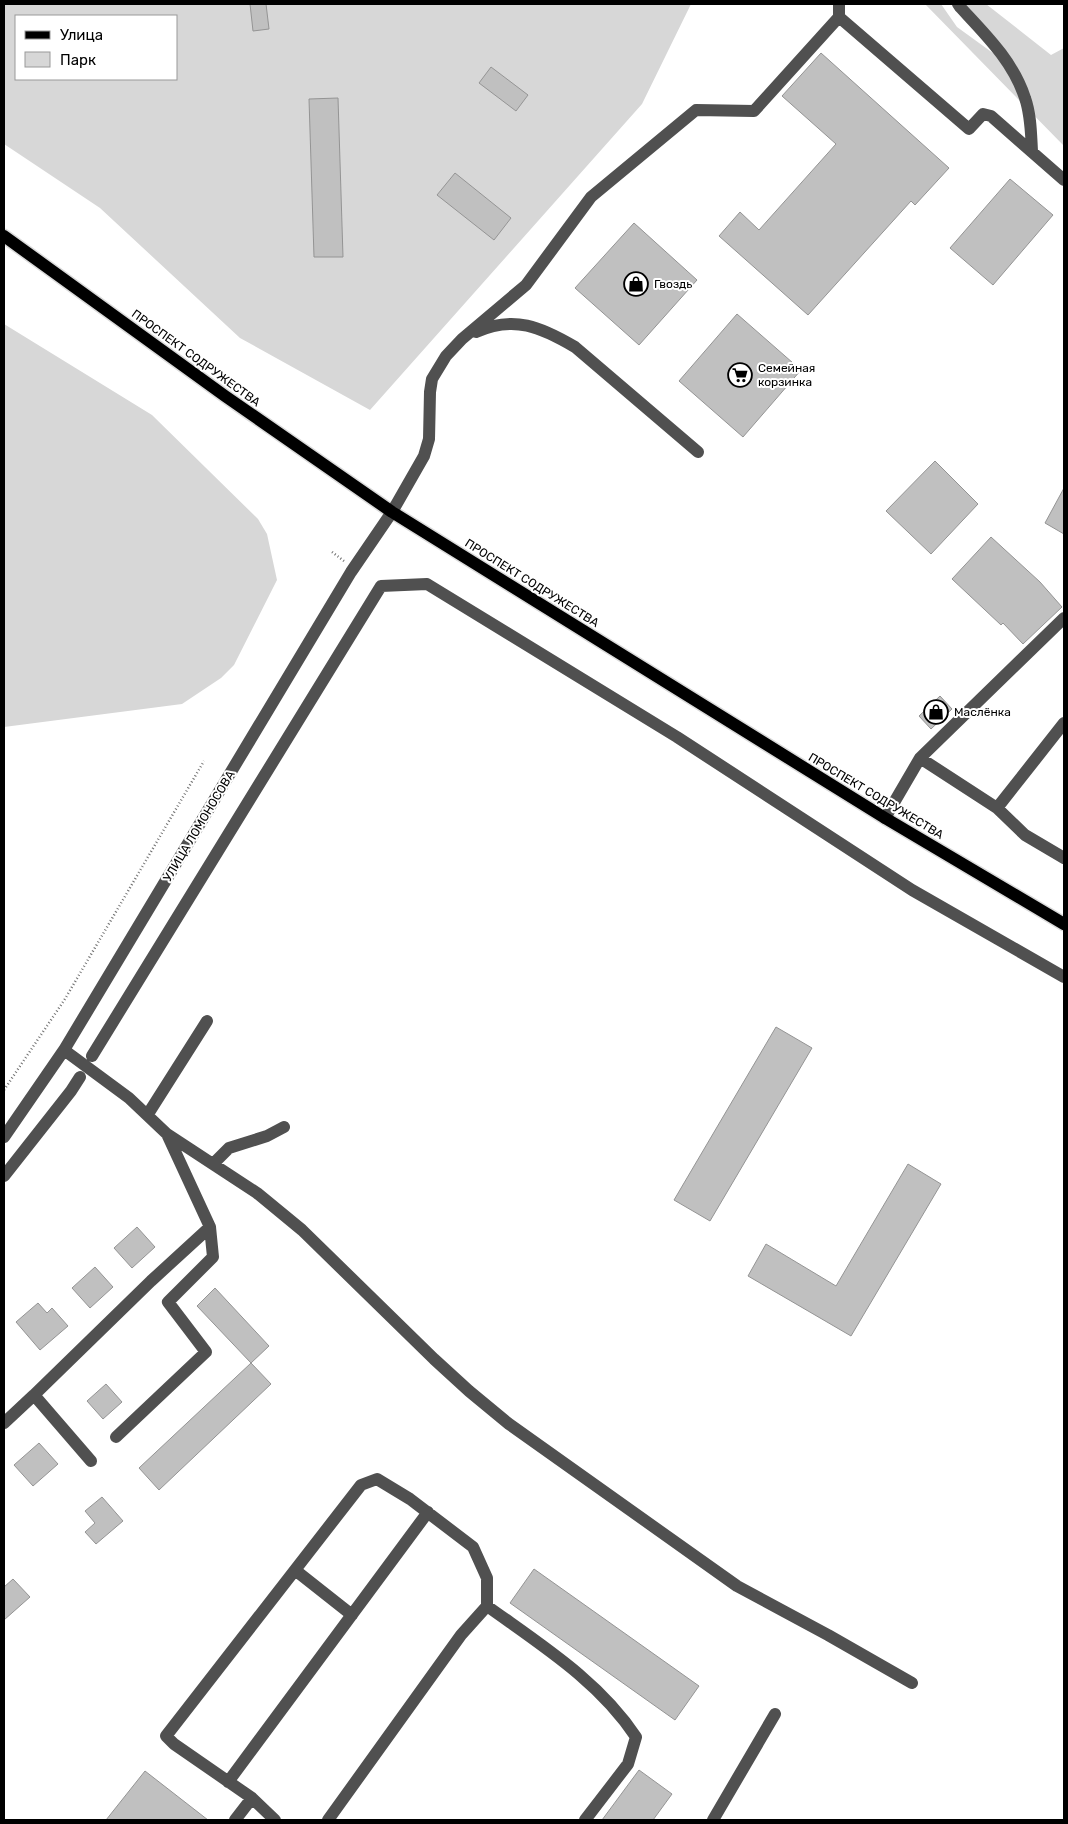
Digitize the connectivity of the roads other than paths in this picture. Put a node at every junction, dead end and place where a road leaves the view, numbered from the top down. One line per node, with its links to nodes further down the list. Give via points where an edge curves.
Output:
1 (839, 4): 3 (street)
2 (958, 4): 4 (street, via 996,45 1009,65 1025,98)
3 (839, 17): 4 (street, via 969,129 983,114 991,116); 7 (street, УЛИЦА ЛОМОНОСОВА, via 754,111 696,110 592,197 526,285)
4 (1032, 151): 5 (street)
5 (1064, 180)
6 (4, 236): 9 (main road, ПРОСПЕКТ СОДРУЖЕСТВА, via 233,402)
7 (462, 339): 8 (street, via 488,327 508,323 528,324 559,338 575,347); 9 (street, УЛИЦА ЛОМОНОСОВА, via 446,356 432,379 427,447)
8 (698, 452)
9 (392, 512): 14 (main road, ПРОСПЕКТ СОДРУЖЕСТВА); 19 (street, УЛИЦА ЛОМОНОСОВА, via 351,572)
10 (1064, 618): 12 (street)
11 (1064, 724): 13 (street)
12 (920, 758): 13 (street); 14 (street)
13 (997, 808): 15 (street, via 1025,835)
14 (886, 818): 16 (main road, ПРОСПЕКТ СОДРУЖЕСТВА)
15 (1064, 858)
16 (1064, 924)
17 (1064, 977): 20 (street, via 912,890 677,737 427,584 381,586)
18 (207, 1021): 22 (street)
19 (64, 1050): 22 (street); 25 (street, УЛИЦА ЛОМОНОСОВА)
20 (92, 1056)
21 (80, 1077): 27 (street)
22 (148, 1114): 24 (street)
23 (284, 1127): 26 (street, via 229,1148)
24 (167, 1134): 26 (street); 28 (street)
25 (4, 1137)
26 (213, 1164): 37 (street, via 257,1192 302,1230 434,1359 509,1424 737,1586)
27 (4, 1176)
28 (210, 1227): 29 (street); 31 (street, via 213,1257 168,1302 206,1352)
29 (34, 1395): 30 (street); 32 (street)
30 (4, 1423)
31 (116, 1437)
32 (91, 1461)
33 (428, 1512): 34 (street, via 377,1479 361,1485); 35 (street, via 473,1546 487,1578); 36 (street)
34 (295, 1570): 36 (street); 39 (street, via 166,1736)
35 (487, 1606): 43 (street, via 461,1635); 44 (street, via 599,1691 636,1737 628,1764)
36 (352, 1615): 39 (street)
37 (912, 1683)
38 (775, 1714): 45 (street)
39 (228, 1782): 40 (street)
40 (252, 1798): 41 (street); 42 (street)
41 (236, 1820)
42 (275, 1820)
43 (328, 1820)
44 (585, 1820)
45 (713, 1820)

